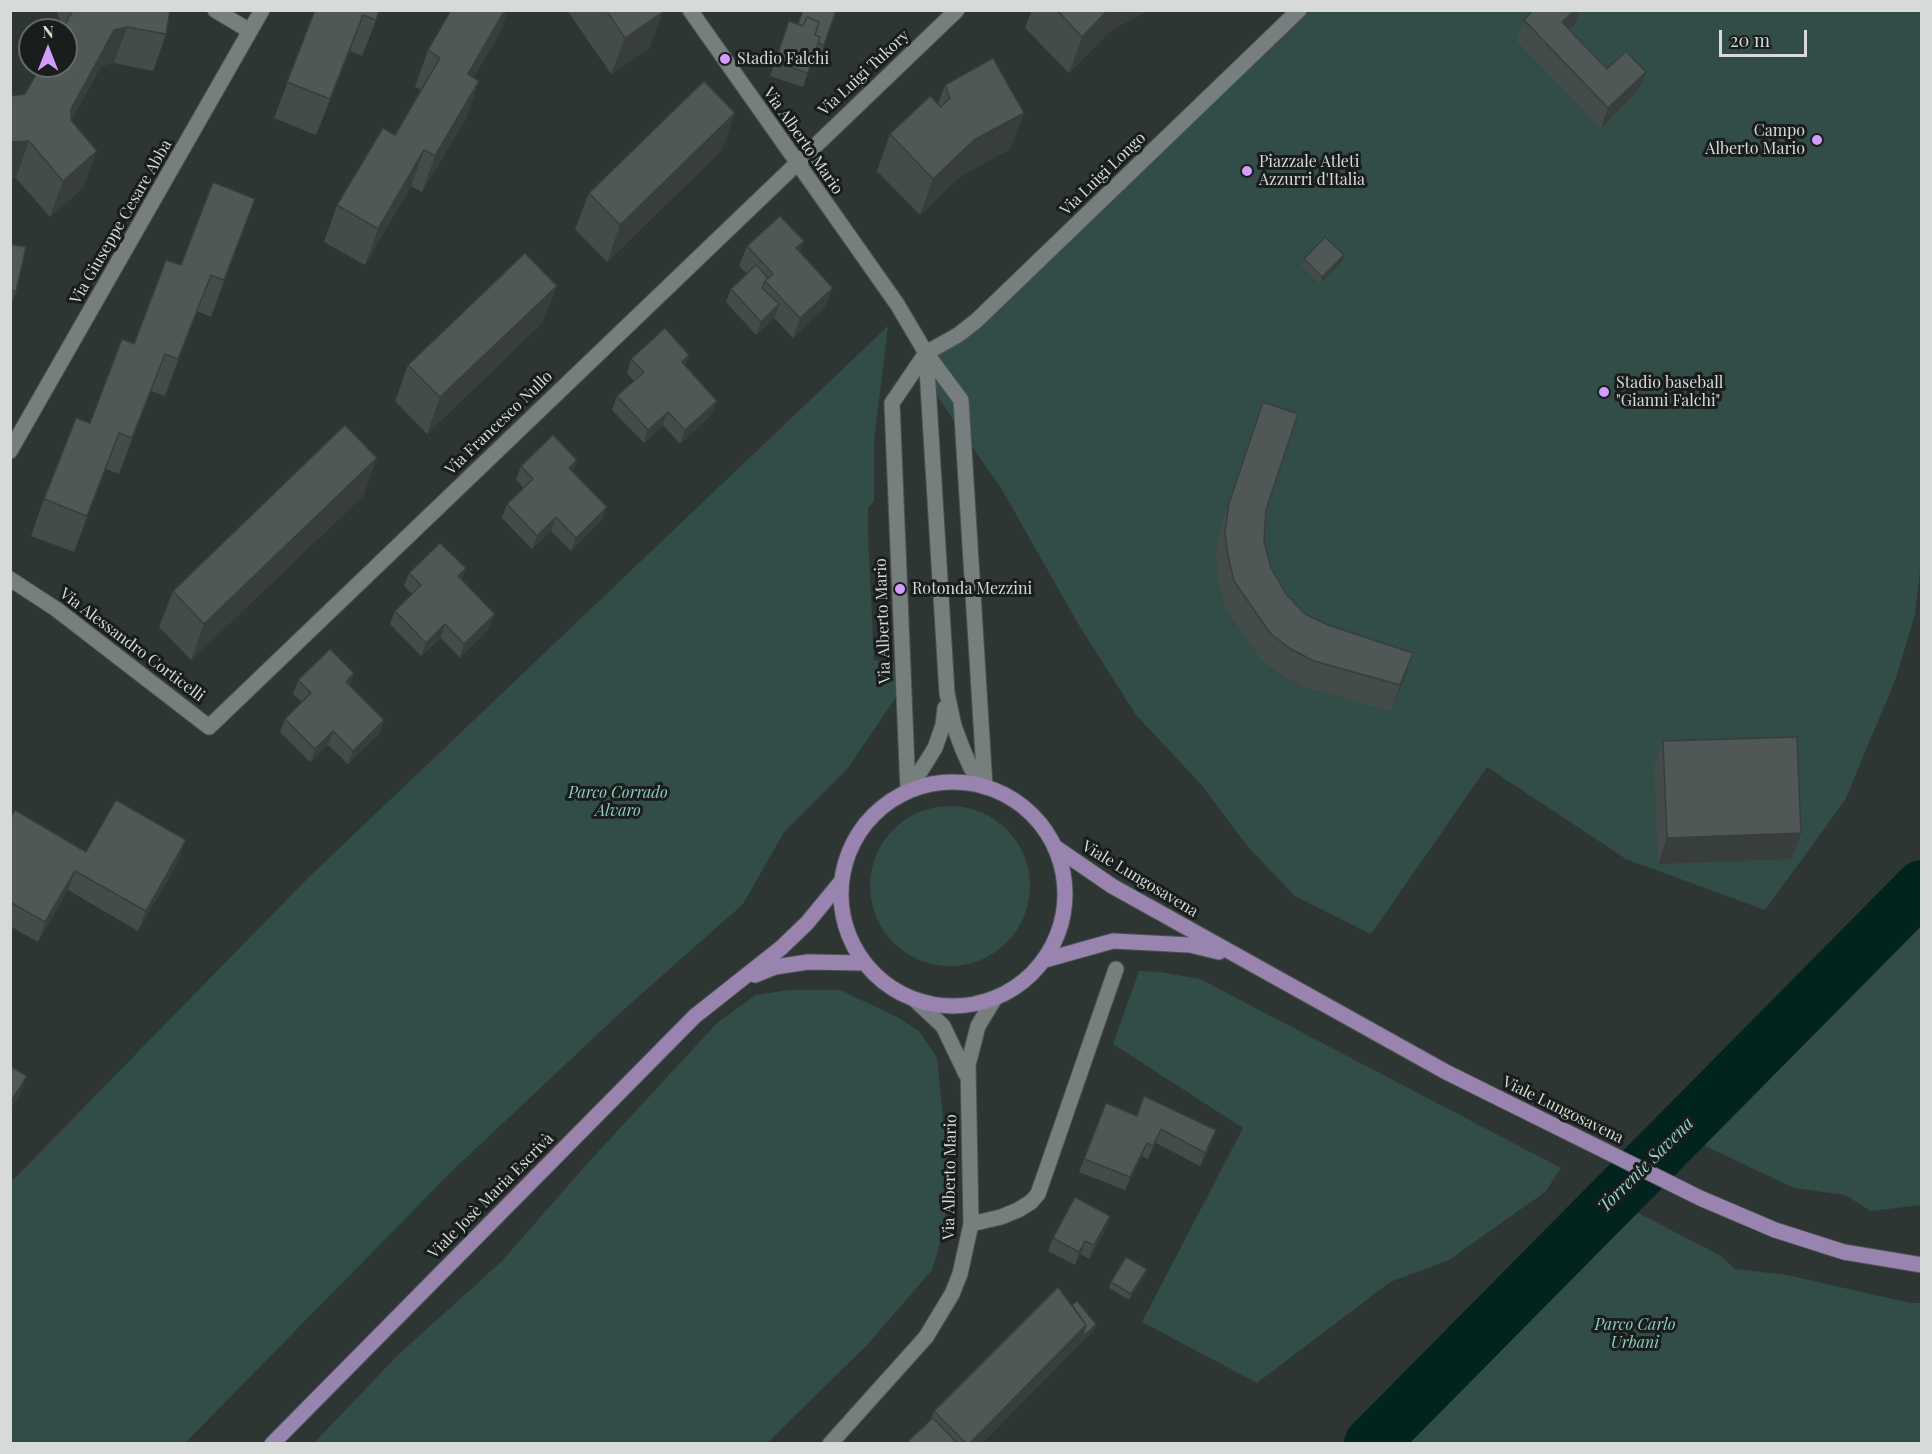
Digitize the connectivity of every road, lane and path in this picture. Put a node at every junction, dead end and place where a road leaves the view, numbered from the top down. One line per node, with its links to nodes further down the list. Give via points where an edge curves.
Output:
1 (215, 10): 6 (street)
2 (262, 10): 6 (street, Via Giuseppe Cesare Abba)
3 (690, 10): 7 (street, Via Alberto Mario)
4 (957, 10): 7 (street, Via Luigi Tukory)
5 (1299, 10): 8 (street, Via Luigi Longo, via 976,321)
6 (250, 31): 9 (street, Via Giuseppe Cesare Abba)
7 (796, 163): 8 (street, Via Alberto Mario, via 897,304); 12 (street, Via Francesco Nullo)
8 (926, 353): 11 (street, Via Alberto Mario); 13 (street, Via Alberto Mario, via 961,400); 14 (street, Via Alberto Mario, via 892,403)
9 (10, 451)
10 (10, 579): 12 (street, Via Alessandro Corticelli, via 56,609 209,727)
11 (947, 693): 13 (street, Via Alberto Mario, via 963,750); 14 (street, Via Alberto Mario, via 943,725 935,747)
12 (228, 710)
13 (985, 787): 14 (main road, via 959,782); 15 (main road, via 1026,809)
14 (908, 791): 16 (main road, via 882,806 861,828 847,854)
15 (1055, 847): 17 (main road, Viale Lungosavena, via 1112,886); 18 (main road, via 1063,874 1065,902 1059,930)
16 (840, 883): 19 (main road, via 846,930); 21 (main road, Viale Josè Maria Escrivà, via 801,929)
17 (1239, 958): 18 (main road, Viale Lungosavena, via 1190,945 1113,941); 26 (main road, Viale Lungosavena, via 1446,1072 1700,1198 1775,1230 1844,1252)
18 (1046, 960): 22 (main road, via 1015,987)
19 (863, 963): 21 (main road, Viale Josè Maria Escrivà, via 808,962 775,967); 23 (main road, via 886,985)
20 (1116, 969): 25 (street, via 1038,1194 1031,1203 1010,1214)
21 (741, 980): 27 (main road, Viale Josè Maria Escrivà, via 687,1024)
22 (995, 998): 23 (main road, via 969,1005 942,1006); 24 (street, Via Alberto Mario, via 971,1045)
23 (915, 1000): 24 (street, Via Alberto Mario, via 943,1026)
24 (968, 1080): 25 (street, Via Alberto Mario)
25 (971, 1224): 28 (street, Via Alberto Mario, via 960,1274 936,1322 879,1393)
26 (1922, 1265)
27 (272, 1443)
28 (830, 1443)

